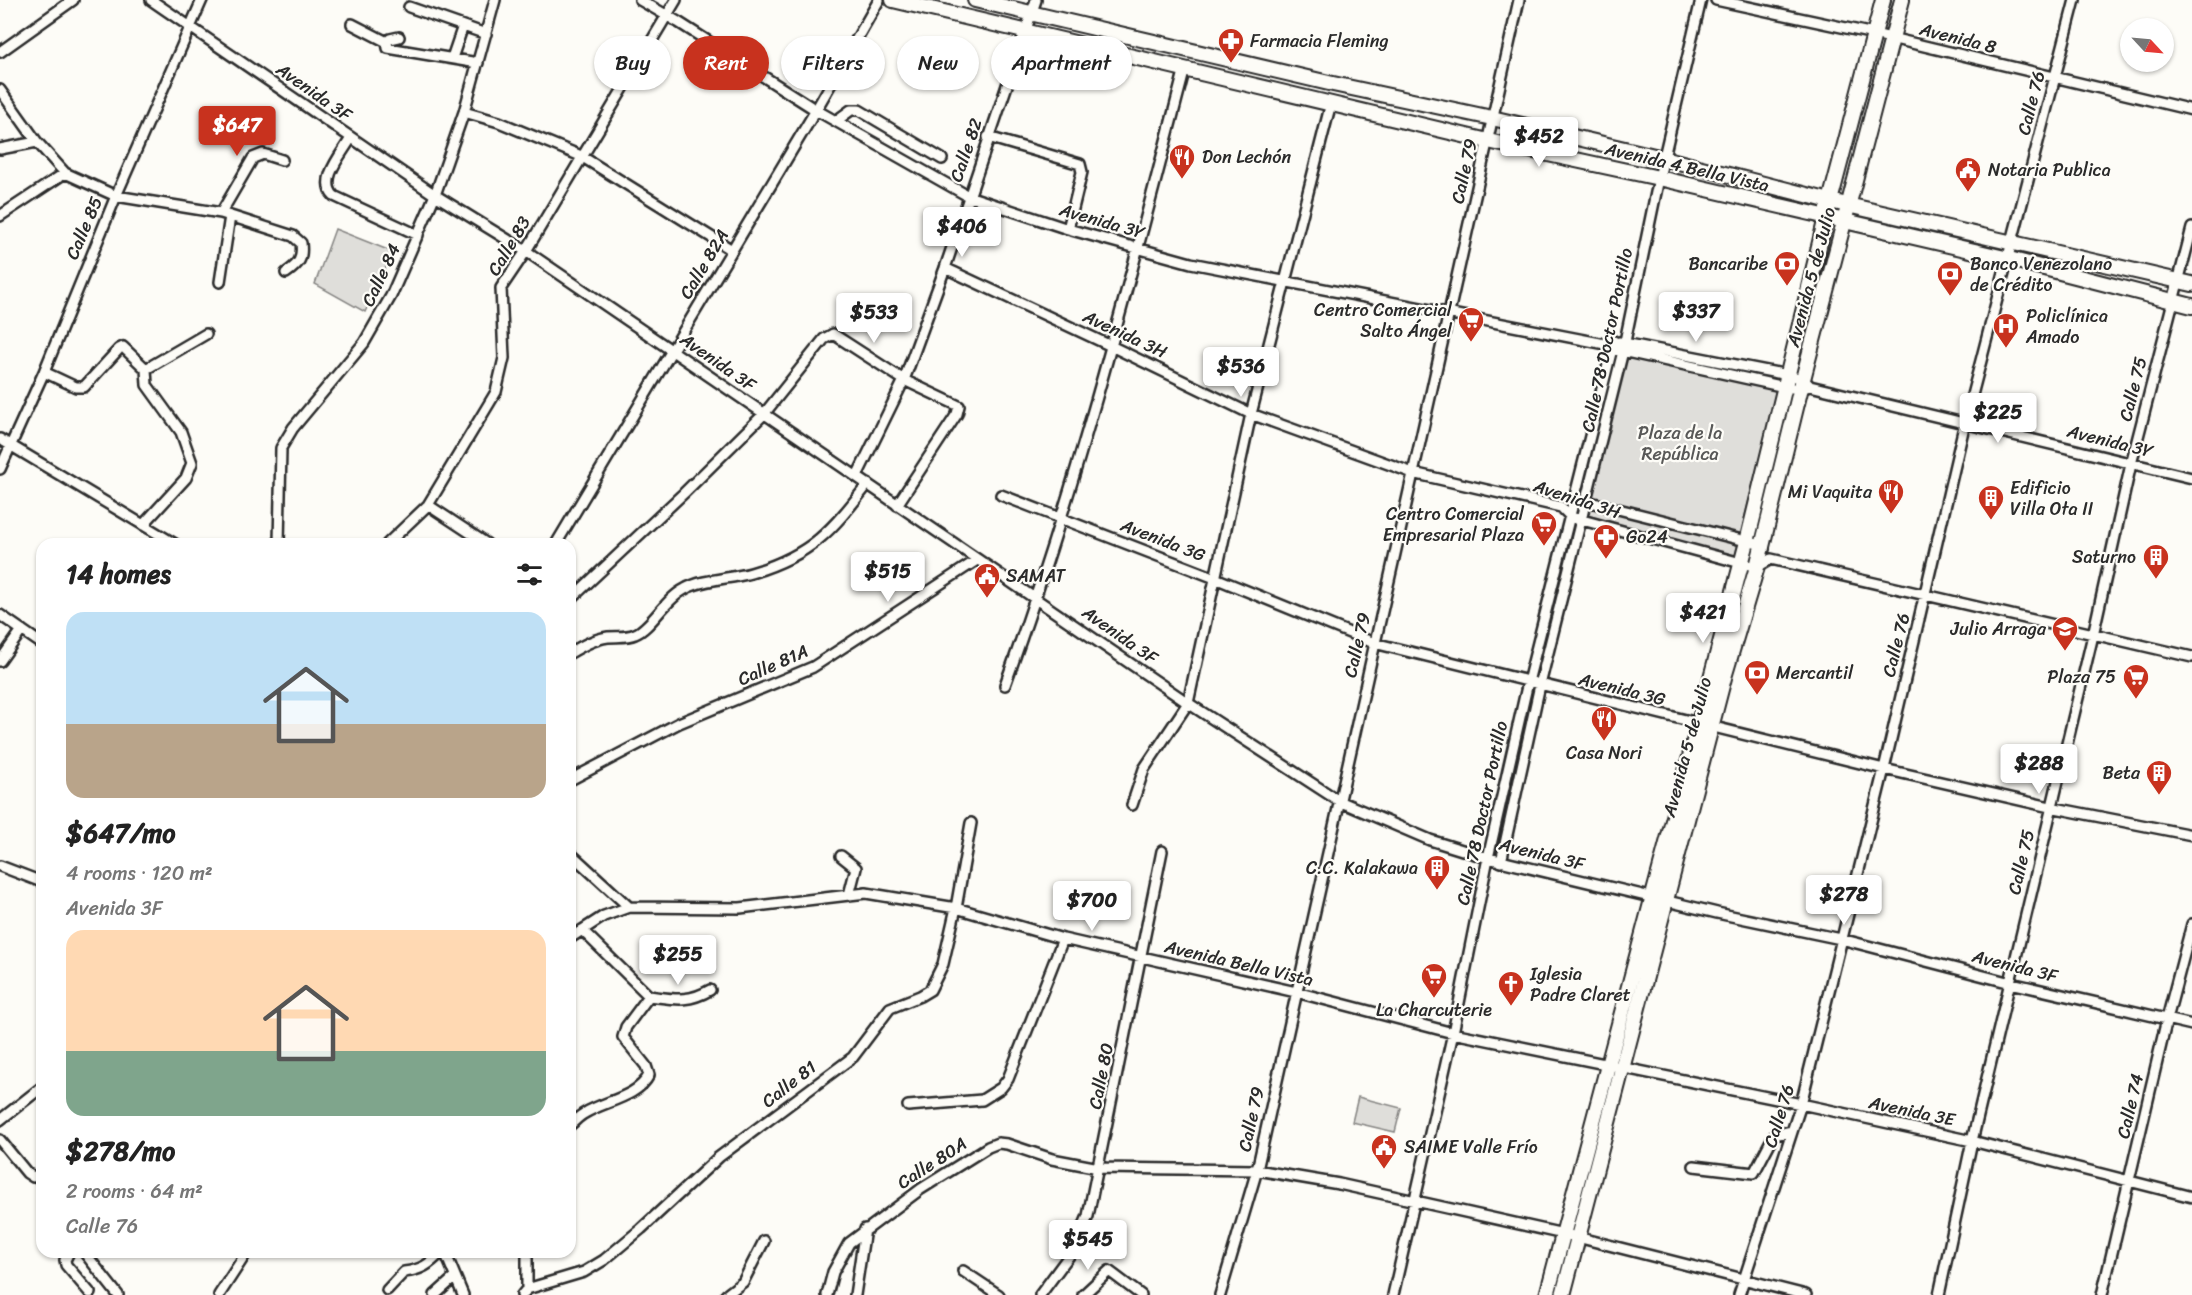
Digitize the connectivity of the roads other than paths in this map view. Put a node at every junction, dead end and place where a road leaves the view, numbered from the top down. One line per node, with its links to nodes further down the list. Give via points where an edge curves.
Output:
1 (73, 0): 29 (street)
2 (151, 0): 22 (street, Avenida 3F)
3 (202, 0): 22 (street, Calle 85)
4 (495, 0): 24 (street, Calle 84)
5 (640, 0): 18 (street, Avenida 3Y)
6 (676, 0): 18 (street, Calle 83)
7 (879, 0): 36 (street, Calle 82A)
8 (893, 0): 23 (main road, Avenida 4 Bella Vista)
9 (975, 0): 19 (main road, Avenida 4 Bella Vista)
10 (1036, 0): 19 (street, Calle 82)
11 (1519, 0): 39 (street, Calle 79)
12 (1701, 0): 47 (street, Calle 78 Doctor Portillo)
13 (1716, 0): 25 (street, Avenida 8)
14 (1883, 0): 25 (main road, Avenida 5 de Julio)
15 (1902, 0): 27 (main road, Avenida 5 de Julio)
16 (2075, 0): 33 (street, Calle 76)
17 (409, 8): 21 (street)
18 (665, 14): 36 (street, Avenida 3Y); 46 (street, Calle 83)
19 (1031, 14): 23 (street, Calle 82); 39 (main road, Avenida 4 Bella Vista)
20 (352, 24): 28 (street)
21 (463, 26): 24 (street); 30 (street)
22 (190, 27): 42 (street, Avenida 3F); 53 (street, Calle 85)
23 (1024, 32): 32 (main road, Avenida 4 Bella Vista); 41 (street, Calle 82)
24 (486, 34): 31 (street, Calle 84)
25 (1874, 34): 27 (street, Avenida 8); 55 (main road, Avenida 5 de Julio)
26 (399, 37): 28 (street)
27 (1892, 38): 33 (street, Avenida 8); 56 (main road, Avenida 5 de Julio)
28 (387, 42): 30 (street, via 390,50)
29 (0, 52)
30 (452, 58): 31 (street)
31 (478, 63): 38 (street, Calle 84)
32 (1185, 68): 35 (main road, Avenida 4 Bella Vista); 65 (street)
33 (2054, 78): 37 (street, Avenida 8); 64 (street, Calle 76)
34 (0, 90): 44 (street)
35 (1331, 103): 43 (main road, Avenida 4 Bella Vista); 72 (street)
36 (816, 110): 40 (street, Avenida 3Y); 66 (street, Calle 82A)
37 (2192, 110)
38 (464, 112): 46 (street); 52 (street, Calle 84)
39 (1492, 118): 43 (street, Calle 79); 47 (main road, Avenida 4 Bella Vista)
40 (836, 121): 48 (street, via 851,110 859,110); 54 (street, Avenida 3Y)
41 (988, 137): 54 (street, Calle 82); 62 (street, via 1080,164 1082,171)
42 (351, 138): 52 (street, Avenida 3F); 63 (street, via 329,177 329,191)
43 (1488, 141): 51 (main road, Avenida 4 Bella Vista); 77 (street, Calle 79)
44 (37, 142): 45 (street); 50 (street)
45 (0, 149)
46 (581, 156): 66 (street); 67 (street, Calle 83)
47 (1663, 158): 51 (street, Calle 78 Doctor Portillo); 55 (main road, Avenida 4 Bella Vista)
48 (942, 159)
49 (282, 160): 57 (street, via 262,154 253,158)
50 (65, 173): 53 (street); 58 (street)
51 (1659, 178): 59 (main road, Avenida 4 Bella Vista); 80 (street, Calle 78 Doctor Portillo)
52 (435, 195): 63 (street, Calle 84); 67 (street, Avenida 3F)
53 (116, 196): 57 (street); 85 (street, Calle 85)
54 (968, 196): 62 (street, Avenida 3Y); 69 (street, Calle 82)
55 (1830, 201): 56 (main road, Avenida 4 Bella Vista); 59 (main road, Avenida 5 de Julio)
56 (1848, 205): 60 (main road, Avenida 5 de Julio); 64 (main road, Avenida 4 Bella Vista)
57 (226, 214): 70 (street, via 293,236 301,243 302,257); 73 (street)
58 (0, 216)
59 (1826, 217): 60 (main road, Avenida 4 Bella Vista); 87 (main road, Avenida 5 de Julio)
60 (1845, 222): 68 (main road, Avenida 4 Bella Vista); 88 (main road, Avenida 5 de Julio)
61 (2192, 228): 71 (street, Calle 75)
62 (1068, 229): 65 (street, Avenida 3Y)
63 (418, 235): 111 (street, Calle 84, via 391,296 364,343 281,448)
64 (2012, 244): 68 (street, Calle 76); 71 (main road, Avenida 4 Bella Vista)
65 (1138, 249): 72 (street, Avenida 3Y); 79 (street)
66 (732, 250): 81 (street, Calle 82A)
67 (526, 251): 81 (street, Avenida 3F); 103 (street, Calle 83, via 501,288 504,358 496,392)
68 (2008, 259): 75 (main road, Avenida 4 Bella Vista); 91 (street, Calle 76)
69 (945, 268): 79 (street, Avenida 3H); 86 (street, Calle 82)
70 (286, 273)
71 (2178, 280): 74 (main road, Avenida 4 Bella Vista); 75 (street, Calle 75)
72 (1284, 281): 77 (street, Avenida 3Y); 90 (street)
73 (220, 282)
74 (2192, 284)
75 (2172, 302): 76 (main road, Avenida 4 Bella Vista); 94 (street, Calle 75)
76 (2192, 306)
77 (1450, 315): 80 (street, Avenida 3Y); 96 (street, Calle 79)
78 (206, 334): 83 (street)
79 (1111, 346): 90 (street, Avenida 3H); 107 (street)
80 (1616, 346): 82 (street, Avenida 3Y); 84 (street, Avenida 3Y); 101 (street, Calle 78 Doctor Portillo); 102 (street, Calle 78 Doctor Portillo)
81 (672, 350): 89 (street, Avenida 3F); 114 (street, Calle 82A)
82 (1706, 359): 84 (street); 87 (street, Avenida 3Y)
83 (146, 369): 85 (street, via 123,346 84,387); 109 (street, via 147,385 181,432 192,463 186,478)
84 (1704, 369): 87 (street, Avenida 3Y)
85 (44, 372): 93 (street, Calle 85)
86 (904, 380): 89 (street, via 833,334 824,339); 97 (street, Calle 82); 104 (street, via 957,404 959,410)
87 (1787, 381): 88 (street, Avenida 3Y); 115 (main road, Avenida 5 de Julio)
88 (1805, 385): 91 (street, Avenida 3Y); 116 (main road, Avenida 5 de Julio)
89 (764, 414): 97 (street, Avenida 3F); 122 (street)
90 (1251, 414): 96 (street, Avenida 3H); 121 (street)
91 (1965, 422): 94 (street, Avenida 3Y); 123 (street, Calle 76)
92 (0, 440): 93 (street)
93 (11, 446): 95 (street, Calle 85); 109 (street)
94 (2131, 464): 98 (street, Avenida 3Y); 127 (street, Calle 75)
95 (0, 469)
96 (1413, 473): 105 (street, Avenida 3H); 129 (street, Calle 79)
97 (857, 476): 99 (street, Avenida 3F)
98 (2192, 477)
99 (868, 484): 104 (street, Avenida 3F); 130 (street, via 832,529 802,552 752,573 687,587 637,634 595,640)
100 (1001, 495): 107 (street, Avenida 3G)
101 (1576, 498): 102 (street); 105 (street); 106 (street, Calle 78 Doctor Portillo)
102 (1587, 501): 108 (street, Calle 78 Doctor Portillo); 115 (street)
103 (428, 505): 112 (street, Calle 83); 113 (street)
104 (897, 505): 118 (street, Avenida 3F)
105 (1561, 507): 106 (street, Avenida 3H)
106 (1571, 517): 108 (street, Avenida 3H); 133 (street, Calle 78 Doctor Portillo)
107 (1062, 519): 121 (street, Avenida 3G); 124 (street)
108 (1582, 520): 119 (street, Avenida 3H); 135 (street, Calle 78 Doctor Portillo)
109 (143, 525): 110 (street)
110 (165, 538)
111 (279, 538)
112 (393, 538)
113 (478, 538)
114 (560, 538)
115 (1747, 542): 116 (street); 119 (main road, Avenida 5 de Julio)
116 (1762, 545): 117 (street); 120 (main road, Avenida 5 de Julio)
117 (1771, 559): 120 (street); 123 (street)
118 (977, 560): 124 (street, Avenida 3F); 139 (street, Calle 81A, via 813,667 671,727)
119 (1741, 563): 120 (street, Avenida 3H); 137 (main road, Avenida 5 de Julio)
120 (1756, 567): 137 (main road, Avenida 5 de Julio)
121 (1215, 578): 129 (street, Avenida 3G); 136 (street)
122 (576, 594)
123 (1925, 596): 127 (street); 138 (street, Calle 76)
124 (1036, 598): 134 (street); 136 (street, Avenida 3F)
125 (0, 615): 126 (street)
126 (22, 630): 128 (street); 132 (street)
127 (2093, 635): 131 (street); 142 (street, Calle 75)
128 (36, 640)
129 (1374, 643): 133 (street, Avenida 3G); 140 (street, Calle 79)
130 (576, 650)
131 (2192, 657)
132 (0, 661)
133 (1528, 682): 135 (street, Avenida 3G); 148 (street, Calle 78 Doctor Portillo)
134 (1005, 685)
135 (1540, 685): 137 (street, Avenida 3G); 149 (street, Calle 78 Doctor Portillo)
136 (1188, 703): 140 (street, Avenida 3F); 141 (street, via 1144,769)
137 (1705, 726): 138 (street, Avenida 3G); 153 (main road, Avenida 5 de Julio); 154 (main road, Avenida 5 de Julio)
138 (1884, 769): 142 (street, Avenida 3G); 161 (street, Calle 76)
139 (576, 777)
140 (1339, 801): 148 (street, Avenida 3F, via 1430,840); 165 (street, Calle 79)
141 (1132, 805)
142 (2050, 807): 144 (street, Avenida 3G); 163 (street, Calle 75)
143 (970, 822): 156 (street, Calle 81)
144 (2192, 835)
145 (1162, 851): 162 (street, Calle 80)
146 (841, 856): 152 (street, via 856,868)
147 (576, 858): 155 (street)
148 (1488, 858): 149 (street, Avenida 3F); 169 (street, Calle 78 Doctor Portillo)
149 (1501, 861): 153 (street, Avenida 3F)
150 (0, 866): 151 (street)
151 (36, 880)
152 (849, 895): 155 (street, Avenida Bella Vista, via 740,908); 156 (street, Avenida Bella Vista, via 866,893)
153 (1651, 898): 154 (street, Avenida 3F); 170 (main road, Avenida 5 de Julio)
154 (1665, 901): 161 (street, Avenida 3F); 171 (main road, Avenida 5 de Julio)
155 (629, 907): 158 (street, Avenida Bella Vista)
156 (956, 908): 160 (street, Avenida Bella Vista); 201 (street, Calle 81, via 943,964 930,990 890,1008 853,1057 719,1156 594,1267)
157 (2192, 924): 167 (street, Calle 74)
158 (582, 930): 159 (street, Avenida Bella Vista); 166 (street)
159 (576, 934)
160 (1063, 939): 162 (street, Avenida Bella Vista); 174 (street, via 1008,1079 1001,1088 982,1100)
161 (1841, 939): 163 (street, Avenida 3F); 173 (street, Calle 76)
162 (1142, 957): 165 (street, Avenida Bella Vista); 181 (street, Calle 80)
163 (2011, 983): 167 (street, Avenida 3F); 179 (street, Calle 75)
164 (710, 990): 166 (street, via 696,998 680,1000)
165 (1296, 993): 169 (street, Avenida Bella Vista); 182 (street, Calle 79)
166 (649, 996): 176 (street, via 623,1037 646,1066 649,1075 645,1083)
167 (2167, 1019): 168 (street, Avenida 3F); 184 (street, Calle 74)
168 (2192, 1025)
169 (1453, 1033): 170 (street, Avenida Bella Vista); 186 (street, Calle 78 Doctor Portillo)
170 (1608, 1065): 171 (street, Avenida Bella Vista); 188 (main road, Avenida 5 de Julio)
171 (1622, 1068): 173 (street, Avenida 3E); 188 (main road, Avenida 5 de Julio)
172 (36, 1092): 175 (street)
173 (1801, 1104): 177 (street, Calle 76); 179 (street, Avenida 3E)
174 (908, 1106)
175 (0, 1120)
176 (576, 1120)
177 (1792, 1131): 180 (street, via 1774,1135 1754,1173); 198 (street, Calle 76)
178 (0, 1140): 183 (street, via 27,1173)
179 (1972, 1142): 184 (street, Avenida 3E); 220 (street, Calle 75)
180 (1694, 1166)
181 (1099, 1168): 182 (street, Calle 80A); 187 (street, Calle 80A, via 998,1143); 211 (street, Calle 80, via 1082,1234)
182 (1257, 1170): 186 (street, Calle 80A); 214 (street, Calle 79)
183 (36, 1176)
184 (2130, 1183): 185 (street, Avenida 3E); 221 (street, Calle 74)
185 (2192, 1197)
186 (1415, 1201): 188 (street, Calle 80A); 215 (street, Calle 78 Doctor Portillo)
187 (865, 1228): 208 (street, Calle 80A, via 849,1243 833,1272); 209 (street)
188 (1570, 1235): 198 (street, Calle 80A); 216 (main road, Avenida 5 de Julio); 217 (main road, Avenida 5 de Julio)
189 (764, 1241): 207 (street, via 742,1282)
190 (66, 1258): 202 (street, via 66,1265)
191 (88, 1258): 199 (street)
192 (243, 1258): 204 (street)
193 (437, 1258): 200 (street, via 416,1271 404,1272)
194 (446, 1258): 197 (street)
195 (527, 1258): 201 (street)
196 (963, 1271): 210 (street)
197 (455, 1277): 205 (street); 206 (street)
198 (1744, 1279): 218 (street, Calle 76); 219 (street, Calle 80A)
199 (105, 1281): 202 (street); 203 (street)
200 (387, 1290)
201 (525, 1292)
202 (88, 1294)
203 (118, 1295)
204 (219, 1295)
205 (435, 1295)
206 (463, 1295)
207 (726, 1295)
208 (827, 1295)
209 (855, 1295)
210 (999, 1295)
211 (1040, 1295)
212 (1083, 1295): 213 (street, via 1108,1271)
213 (1141, 1295)
214 (1220, 1295)
215 (1393, 1295)
216 (1547, 1295)
217 (1563, 1295)
218 (1739, 1295)
219 (1806, 1295)
220 (1939, 1295)
221 (2102, 1295)

